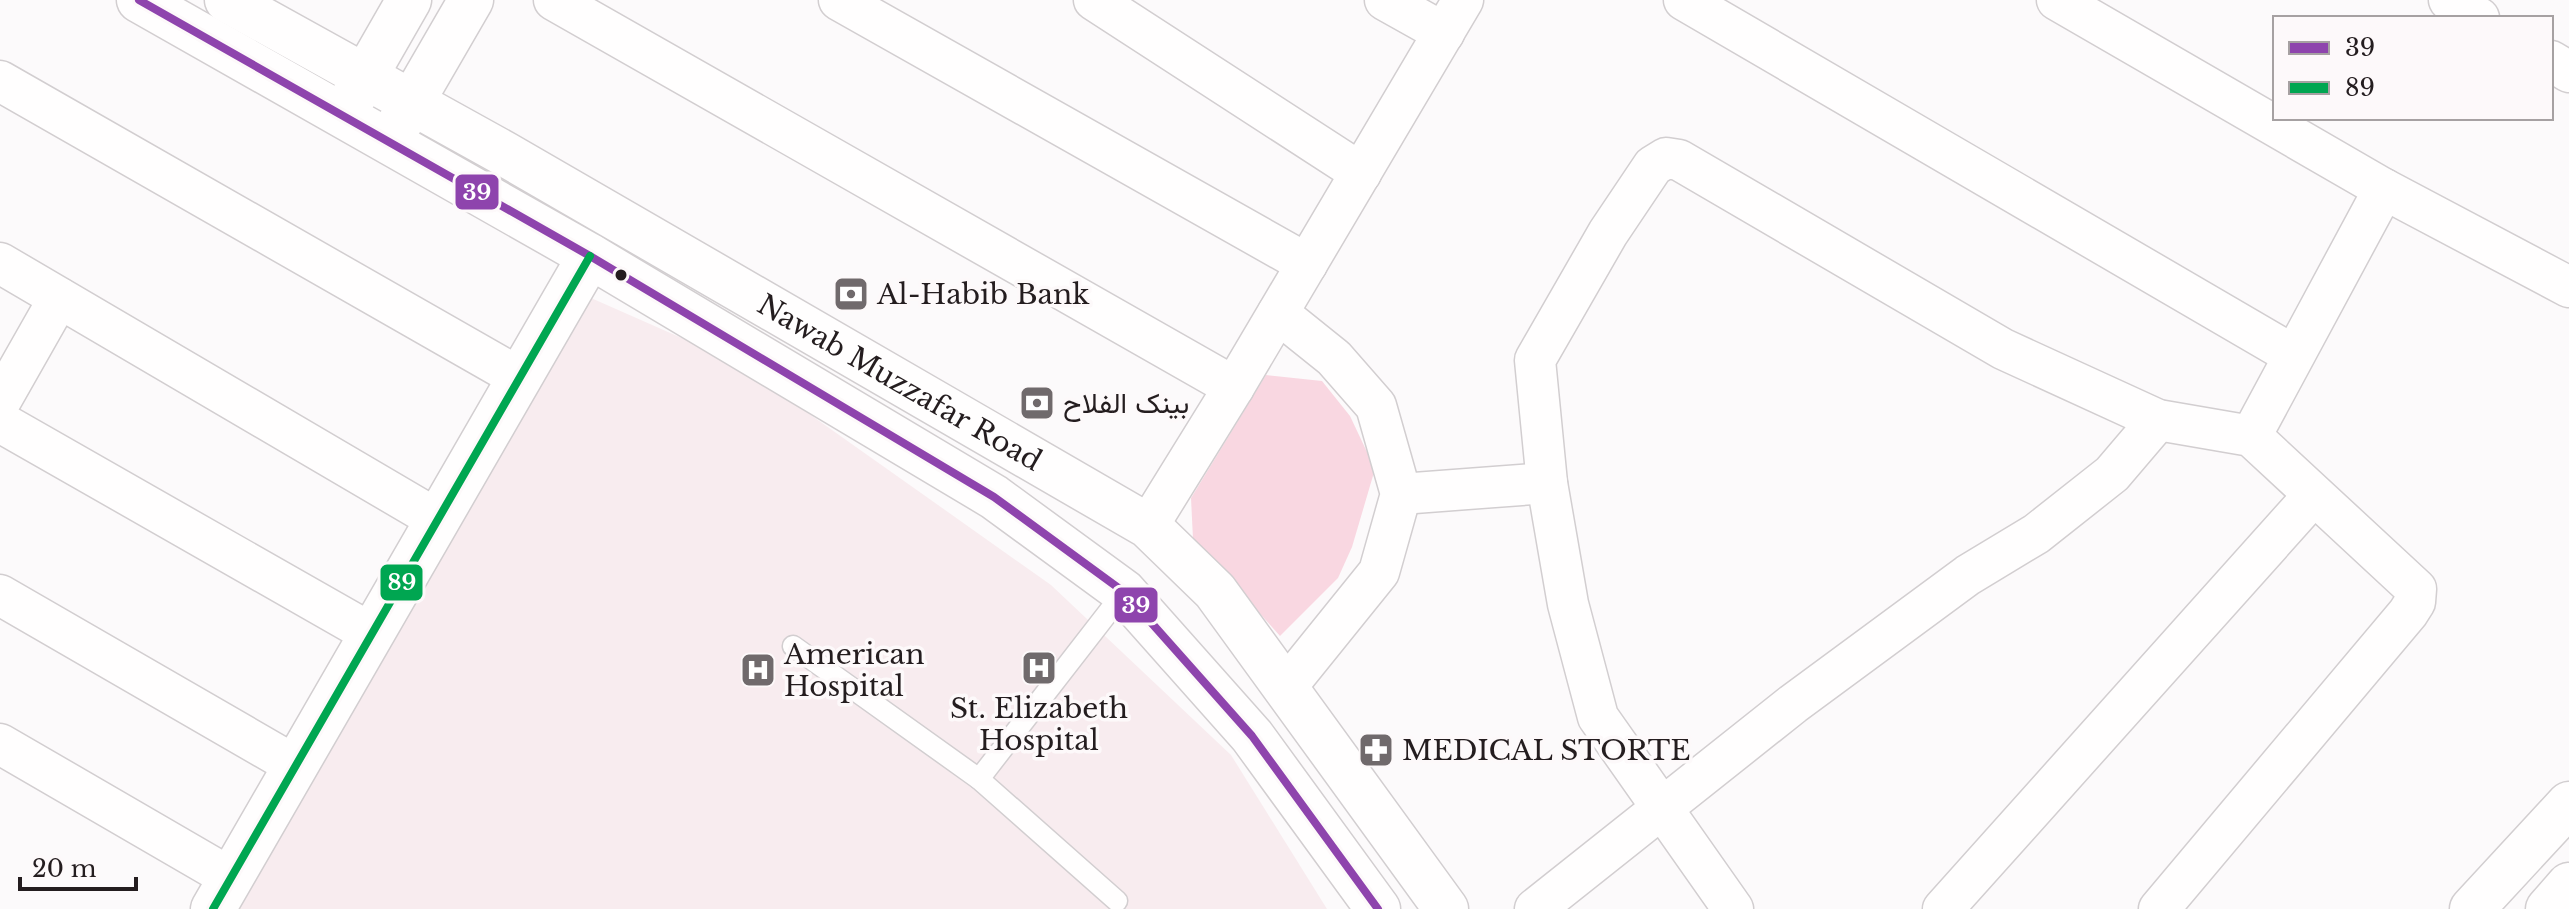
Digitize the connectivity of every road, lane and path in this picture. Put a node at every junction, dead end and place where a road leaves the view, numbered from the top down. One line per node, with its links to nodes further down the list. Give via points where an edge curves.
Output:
1 (139, 0): 17 (street, Nawab Muzzafar Road)
2 (227, 0): 14 (street, Nawab Muzzafar Road)
3 (409, 0): 14 (street)
4 (471, 0): 16 (street)
5 (554, 0): 29 (street)
6 (839, 0): 23 (street)
7 (1094, 0): 19 (street)
8 (1385, 0): 12 (street)
9 (1684, 0): 27 (street)
10 (2057, 0): 20 (street)
11 (2449, 0): 13 (street)
12 (1453, 16): 19 (street)
13 (2476, 16)
14 (365, 78): 16 (street, Nawab Muzzafar Road); 17 (street)
15 (0, 81): 28 (street)
16 (412, 102): 18 (street); 38 (street, Nawab Muzzafar Road)
17 (343, 116): 18 (street, Nawab Muzzafar Road)
18 (389, 142): 21 (street, Nawab Muzzafar Road)
19 (1361, 173): 23 (street)
20 (2384, 189): 24 (street); 27 (street)
21 (590, 256): 28 (street); 39 (street, Nawab Muzzafar Road, via 994,497)
22 (0, 263): 25 (street)
23 (1307, 264): 26 (street)
24 (2569, 287)
25 (59, 298): 30 (street); 37 (street)
26 (1278, 313): 29 (street); 35 (street, via 1334,358 1376,406)
27 (2293, 355): 33 (street)
28 (520, 378): 37 (street)
29 (1234, 387): 38 (street)
30 (0, 402)
31 (2158, 420): 33 (street); 34 (street, via 2003,349 1679,160 1666,158 1653,166 1608,233 1535,360); 48 (street, via 2112,474 2036,534 1968,575)
32 (0, 422): 41 (street)
33 (2251, 436): 36 (street)
34 (1547, 483): 35 (street); 48 (street, via 1568,604 1598,717)
35 (1401, 494): 43 (street, via 1379,572)
36 (2313, 496): 56 (street); 57 (street, via 2401,573 2416,589 2415,602)
37 (438, 520): 41 (street)
38 (1148, 526): 43 (street, Nawab Muzzafar Road, via 1215,591)
39 (1124, 592): 46 (lane); 52 (street, Nawab Muzzafar Road, via 1252,736)
40 (0, 595): 45 (street)
41 (372, 634): 45 (street)
42 (793, 646): 46 (lane)
43 (1287, 686): 53 (street, Nawab Muzzafar Road)
44 (0, 744): 50 (street)
45 (296, 766): 50 (street)
46 (979, 779): 51 (lane)
47 (2569, 804): 58 (street)
48 (1662, 806): 54 (street); 55 (street)
49 (2569, 885): 59 (street)
50 (222, 894)
51 (1117, 901)
52 (1378, 909)
53 (1446, 909)
54 (1535, 909)
55 (1733, 909)
56 (1943, 909)
57 (2159, 909)
58 (2472, 909)
59 (2548, 909)

